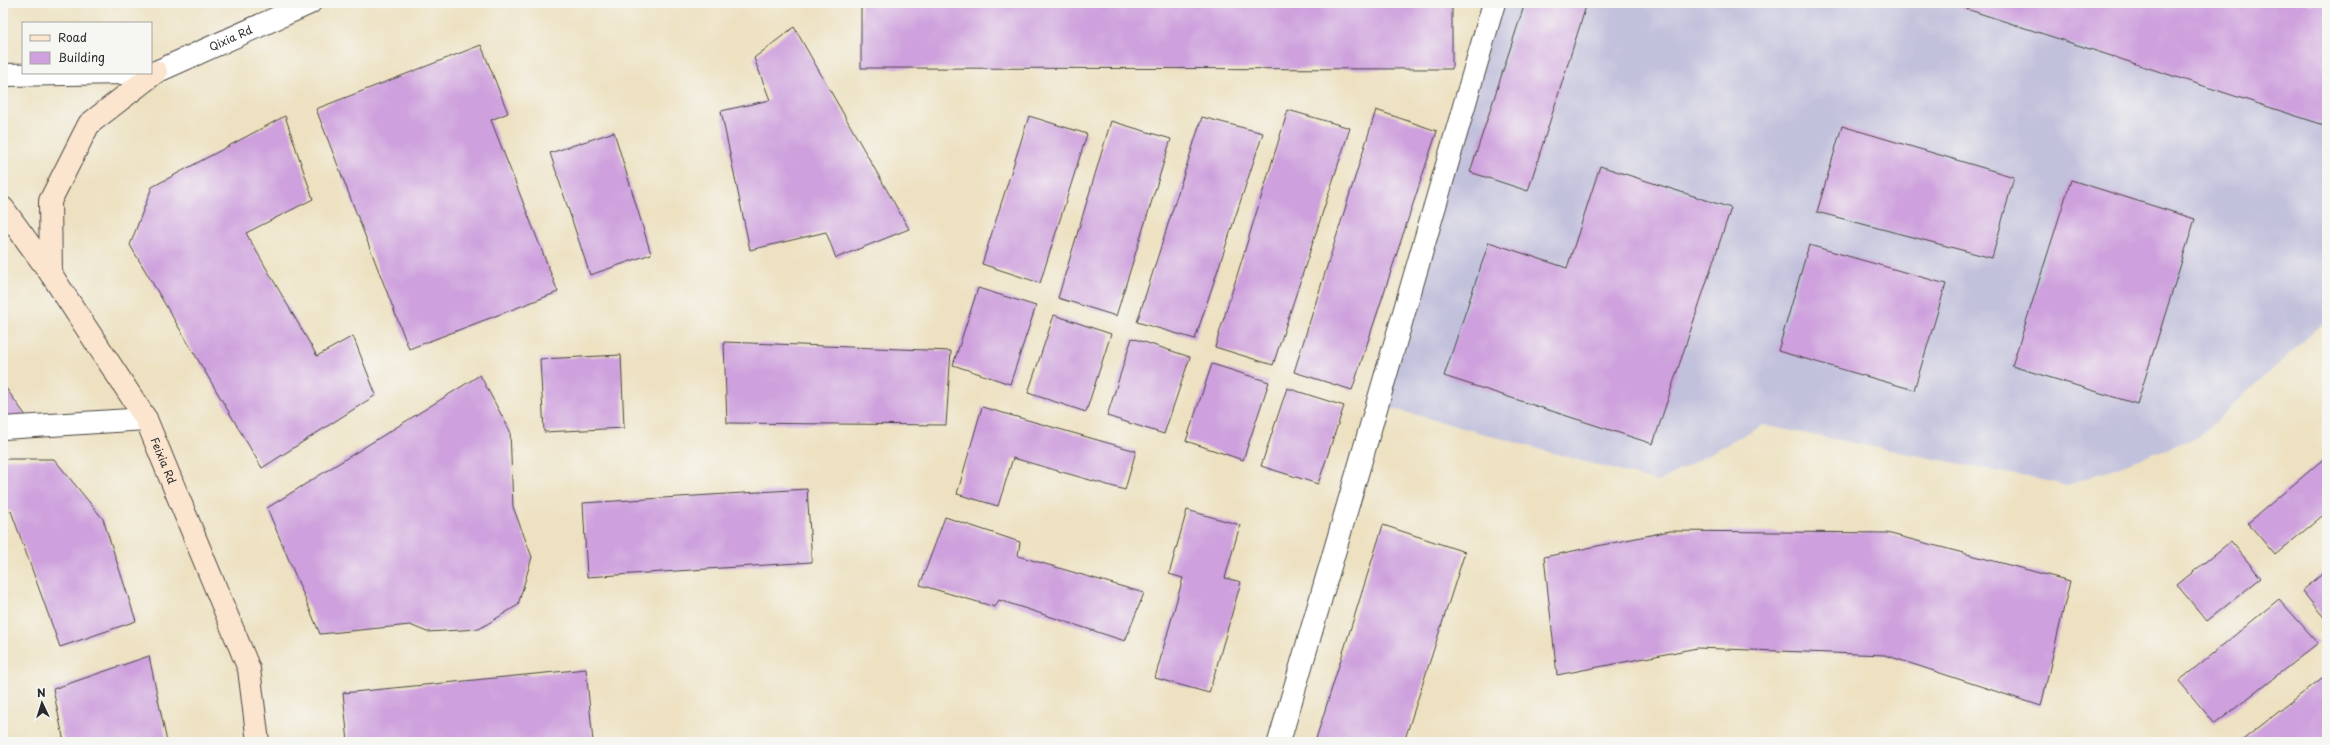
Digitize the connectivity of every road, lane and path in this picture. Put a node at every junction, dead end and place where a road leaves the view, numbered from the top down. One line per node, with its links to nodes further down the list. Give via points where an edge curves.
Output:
1 (310, 3): 3 (street, Qixia Rd)
2 (1494, 3): 12 (street)
3 (153, 73)
4 (66, 74): 6 (street)
5 (152, 74): 8 (main road, via 89,124 50,201)
6 (3, 75)
7 (3, 208): 8 (main road, Feixia Rd)
8 (51, 274): 9 (main road, Feixia Rd)
9 (146, 419): 10 (street); 11 (main road, Feixia Rd, via 249,668)
10 (3, 428)
11 (258, 742)
12 (1279, 742)

